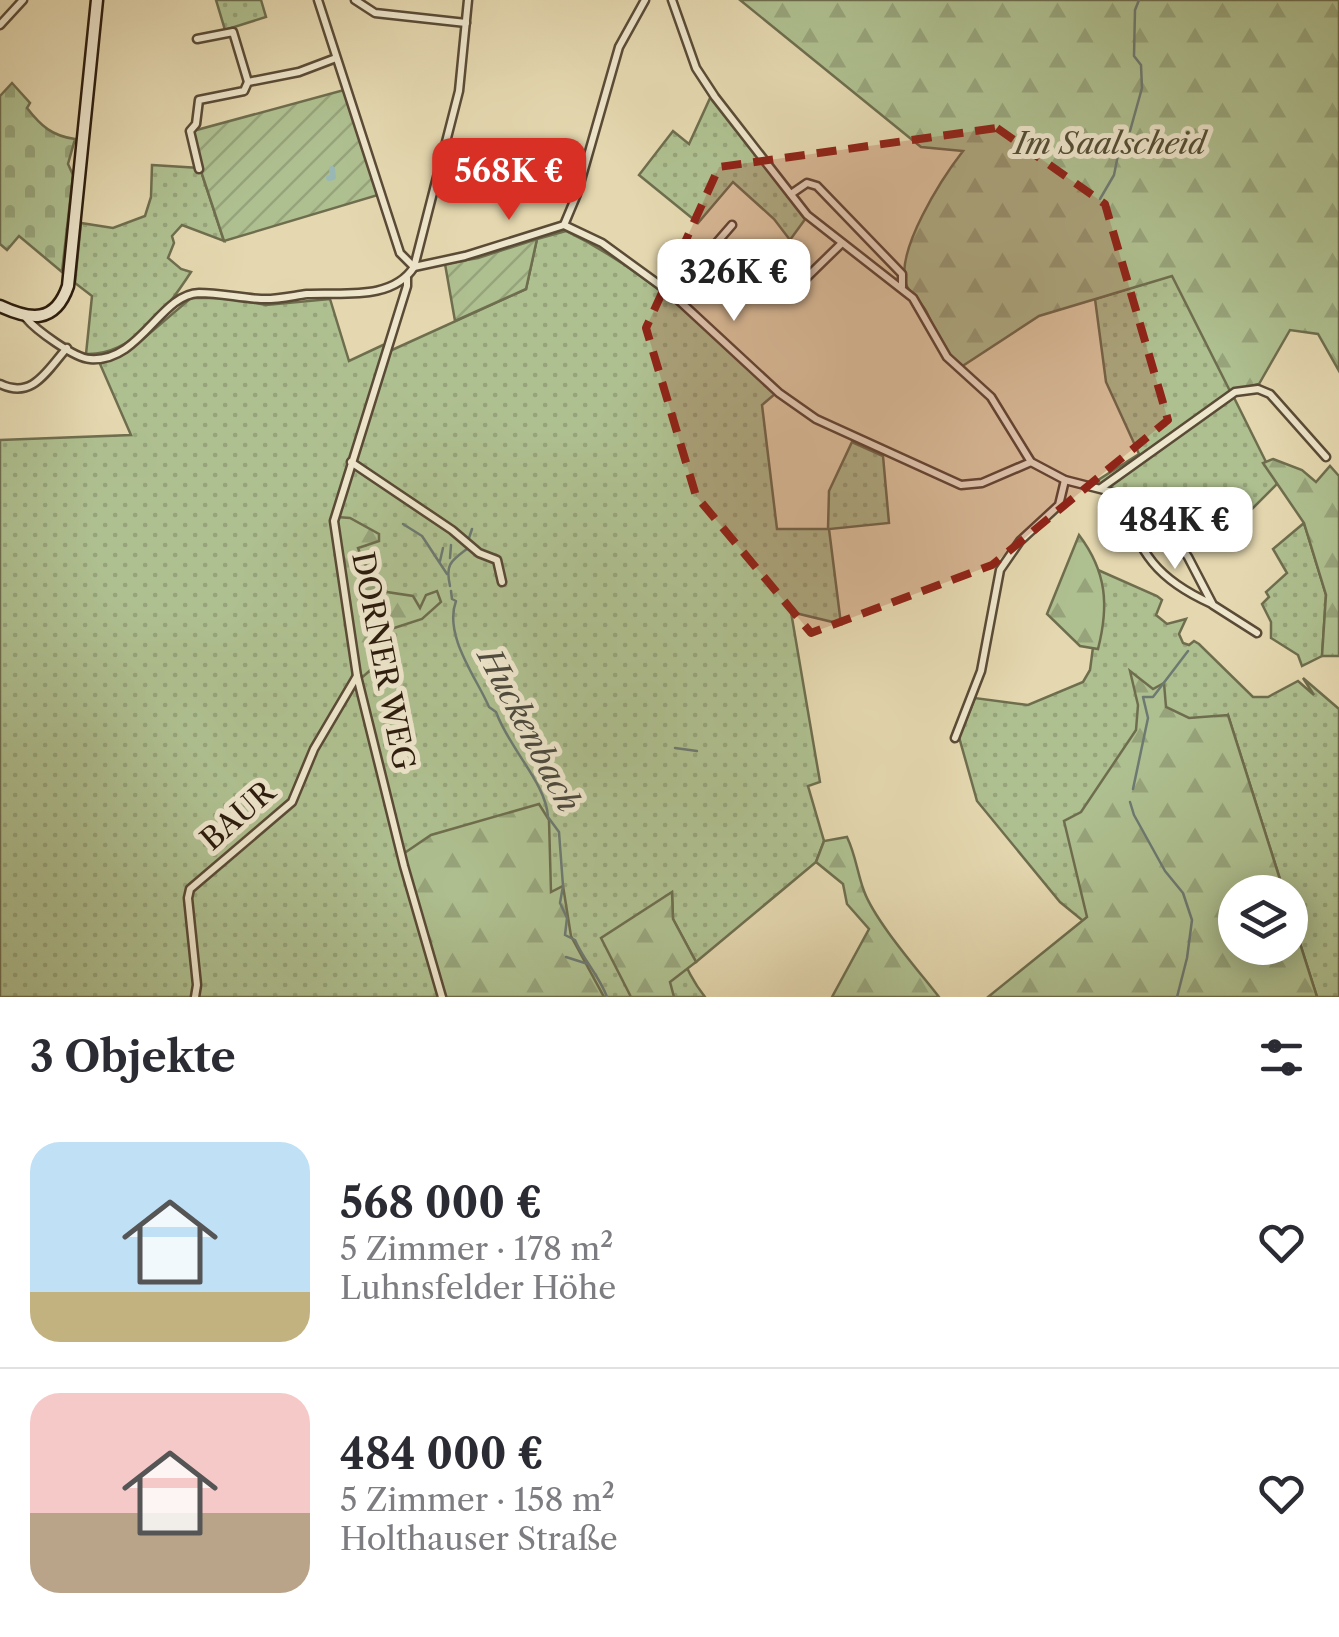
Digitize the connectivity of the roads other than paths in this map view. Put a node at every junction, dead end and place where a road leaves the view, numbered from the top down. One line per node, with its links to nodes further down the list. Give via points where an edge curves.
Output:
1 (23, 0): 9 (street)
2 (97, 0): 24 (main road, via 68,286 52,310)
3 (318, 0): 11 (street)
4 (355, 0): 8 (street, via 375,12)
5 (468, 0): 8 (street, DORNER WEG)
6 (645, 0): 15 (street, via 619,47)
7 (672, 0): 14 (street, via 696,68)
8 (466, 23): 19 (street, DORNER WEG, via 459,91)
9 (0, 24)
10 (196, 39): 12 (street, via 233,32)
11 (336, 58): 12 (street); 19 (street, via 400,253)
12 (248, 82): 13 (street, via 244,91 199,100 190,132)
13 (199, 169)
14 (791, 194): 17 (street); 21 (street, via 807,183 817,186 902,274)
15 (564, 225): 19 (street); 22 (street, via 602,242)
16 (732, 225): 22 (street)
17 (840, 244): 18 (street, via 802,282 791,282); 21 (street)
18 (772, 259)
19 (414, 267): 20 (street, DORNER WEG)
20 (407, 278): 25 (street, via 353,295 263,299 194,293 108,357 87,359); 28 (street, DORNER WEG)
21 (902, 287): 29 (street, via 947,357 1000,409)
22 (672, 294): 29 (street, via 779,393 876,449 960,485)
23 (0, 306): 24 (main road)
24 (26, 318): 25 (street)
25 (67, 348): 26 (street, via 28,388)
26 (0, 384)
27 (1326, 457): 31 (street, via 1270,394 1246,389)
28 (351, 462): 33 (street, via 499,561); 36 (street, DORNER WEG, via 334,521)
29 (1031, 462): 30 (street)
30 (1065, 480): 31 (street); 37 (street, via 1059,504 1000,570 981,671)
31 (1101, 488): 32 (street)
32 (1120, 498): 34 (street, via 1171,532); 34 (street, via 1135,539 1159,572)
33 (502, 582)
34 (1213, 604): 35 (street)
35 (1257, 633)
36 (357, 676): 38 (street, BAUR, via 290,805 190,889); 39 (street, DORNER WEG)
37 (955, 738)
38 (195, 997)
39 (442, 997)

